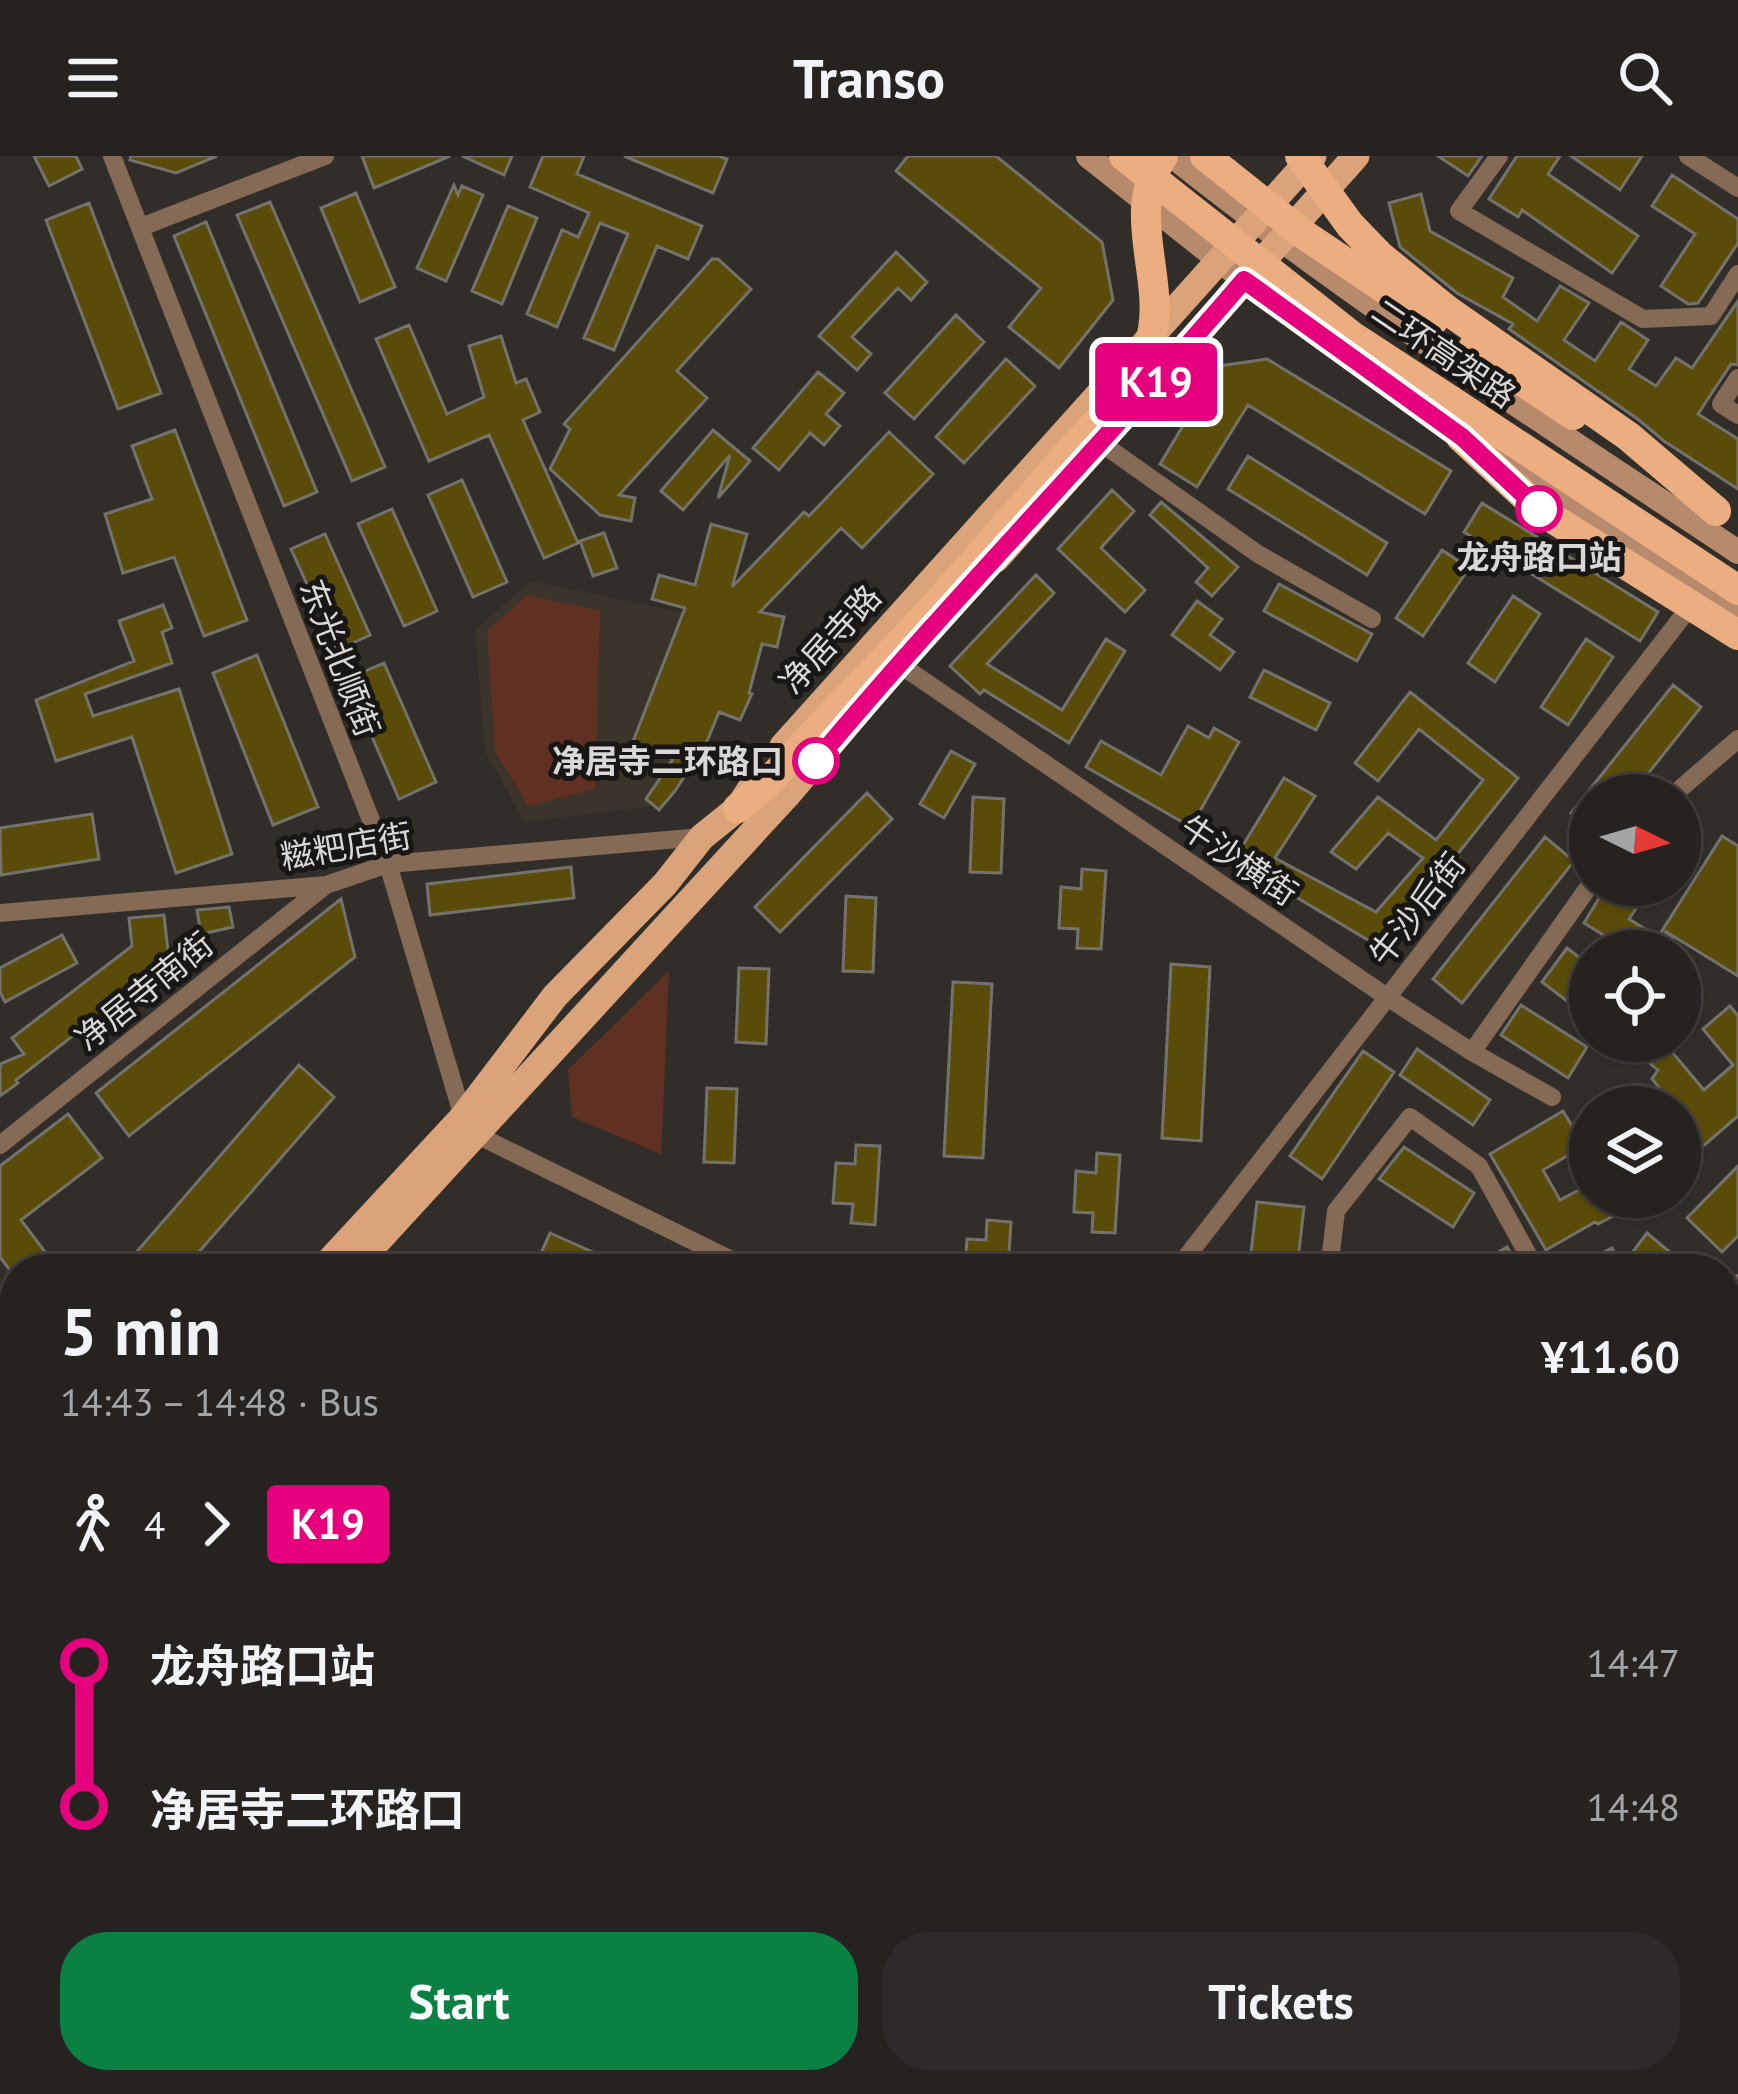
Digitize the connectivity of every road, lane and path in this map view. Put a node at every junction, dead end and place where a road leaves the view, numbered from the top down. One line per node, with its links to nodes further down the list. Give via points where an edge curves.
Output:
1 (112, 156): 15 (street, 东光北顺街)
2 (325, 156): 15 (street)
3 (1088, 156): 17 (main road)
4 (1124, 156): 27 (highway, 二环高架路, bridge, via 1352,336)
5 (1162, 156): 34 (highway, bridge, via 1146,193 1154,314 1139,369 938,603)
6 (1172, 156): 14 (main road)
7 (1205, 156): 24 (highway, 二环高架路, bridge, via 1303,234)
8 (1300, 156): 24 (highway, bridge, via 1380,256)
9 (1313, 156): 14 (main road, 净居寺路)
10 (1356, 156): 16 (main road, 净居寺路)
11 (1499, 156): 18 (street, via 1460,211 1643,319 1711,316)
12 (1688, 156): 13 (street)
13 (1738, 188)
14 (1254, 221): 16 (main road); 17 (main road, 净居寺路)
15 (141, 227): 36 (street, 东光北顺街)
16 (1279, 241): 19 (main road, 净居寺路); 25 (main road)
17 (1221, 260): 19 (main road); 34 (main road, 净居寺路, via 763,769)
18 (1738, 274)
19 (1244, 280): 22 (main road); 23 (main road, 净居寺路)
20 (1738, 378): 21 (street, via 1721,404)
21 (1738, 415)
22 (1462, 437): 26 (main road); 30 (highway, bridge, via 1541,511)
23 (1100, 443): 29 (street, via 1258,554); 31 (main road, 净居寺路)
24 (1727, 518)
25 (1738, 552)
26 (1705, 586): 28 (main road); 40 (street, 牛沙后街)
27 (1738, 590)
28 (1738, 606)
29 (1372, 619)
30 (1738, 635)
31 (898, 664): 40 (street, 牛沙横街); 43 (main road, 净居寺路, via 789,794)
32 (1738, 739): 33 (street)
33 (1697, 774)
34 (738, 808): 35 (main road, 净居寺路)
35 (702, 837): 36 (street, 糍粑店街); 43 (main road, 净居寺路, via 555,996)
36 (388, 864): 37 (street, 糍粑店街); 43 (street, 东光北顺街)
37 (326, 885): 39 (street, 糍粑店街); 44 (street, 净居寺南街)
38 (1575, 906): 41 (street)
39 (0, 913)
40 (1387, 997): 41 (street, 牛沙横街); 48 (street, 牛沙后街)
41 (1472, 1052): 42 (street, 牛沙横街)
42 (1552, 1097)
43 (470, 1126): 45 (main road, 净居寺路); 46 (main road, 净居寺路); 47 (street)
44 (0, 1145)
45 (338, 1254)
46 (364, 1254)
47 (721, 1254)
48 (1189, 1254)
49 (1332, 1254): 50 (street, via 1336,1211 1410,1117 1479,1166)
50 (1528, 1254)

